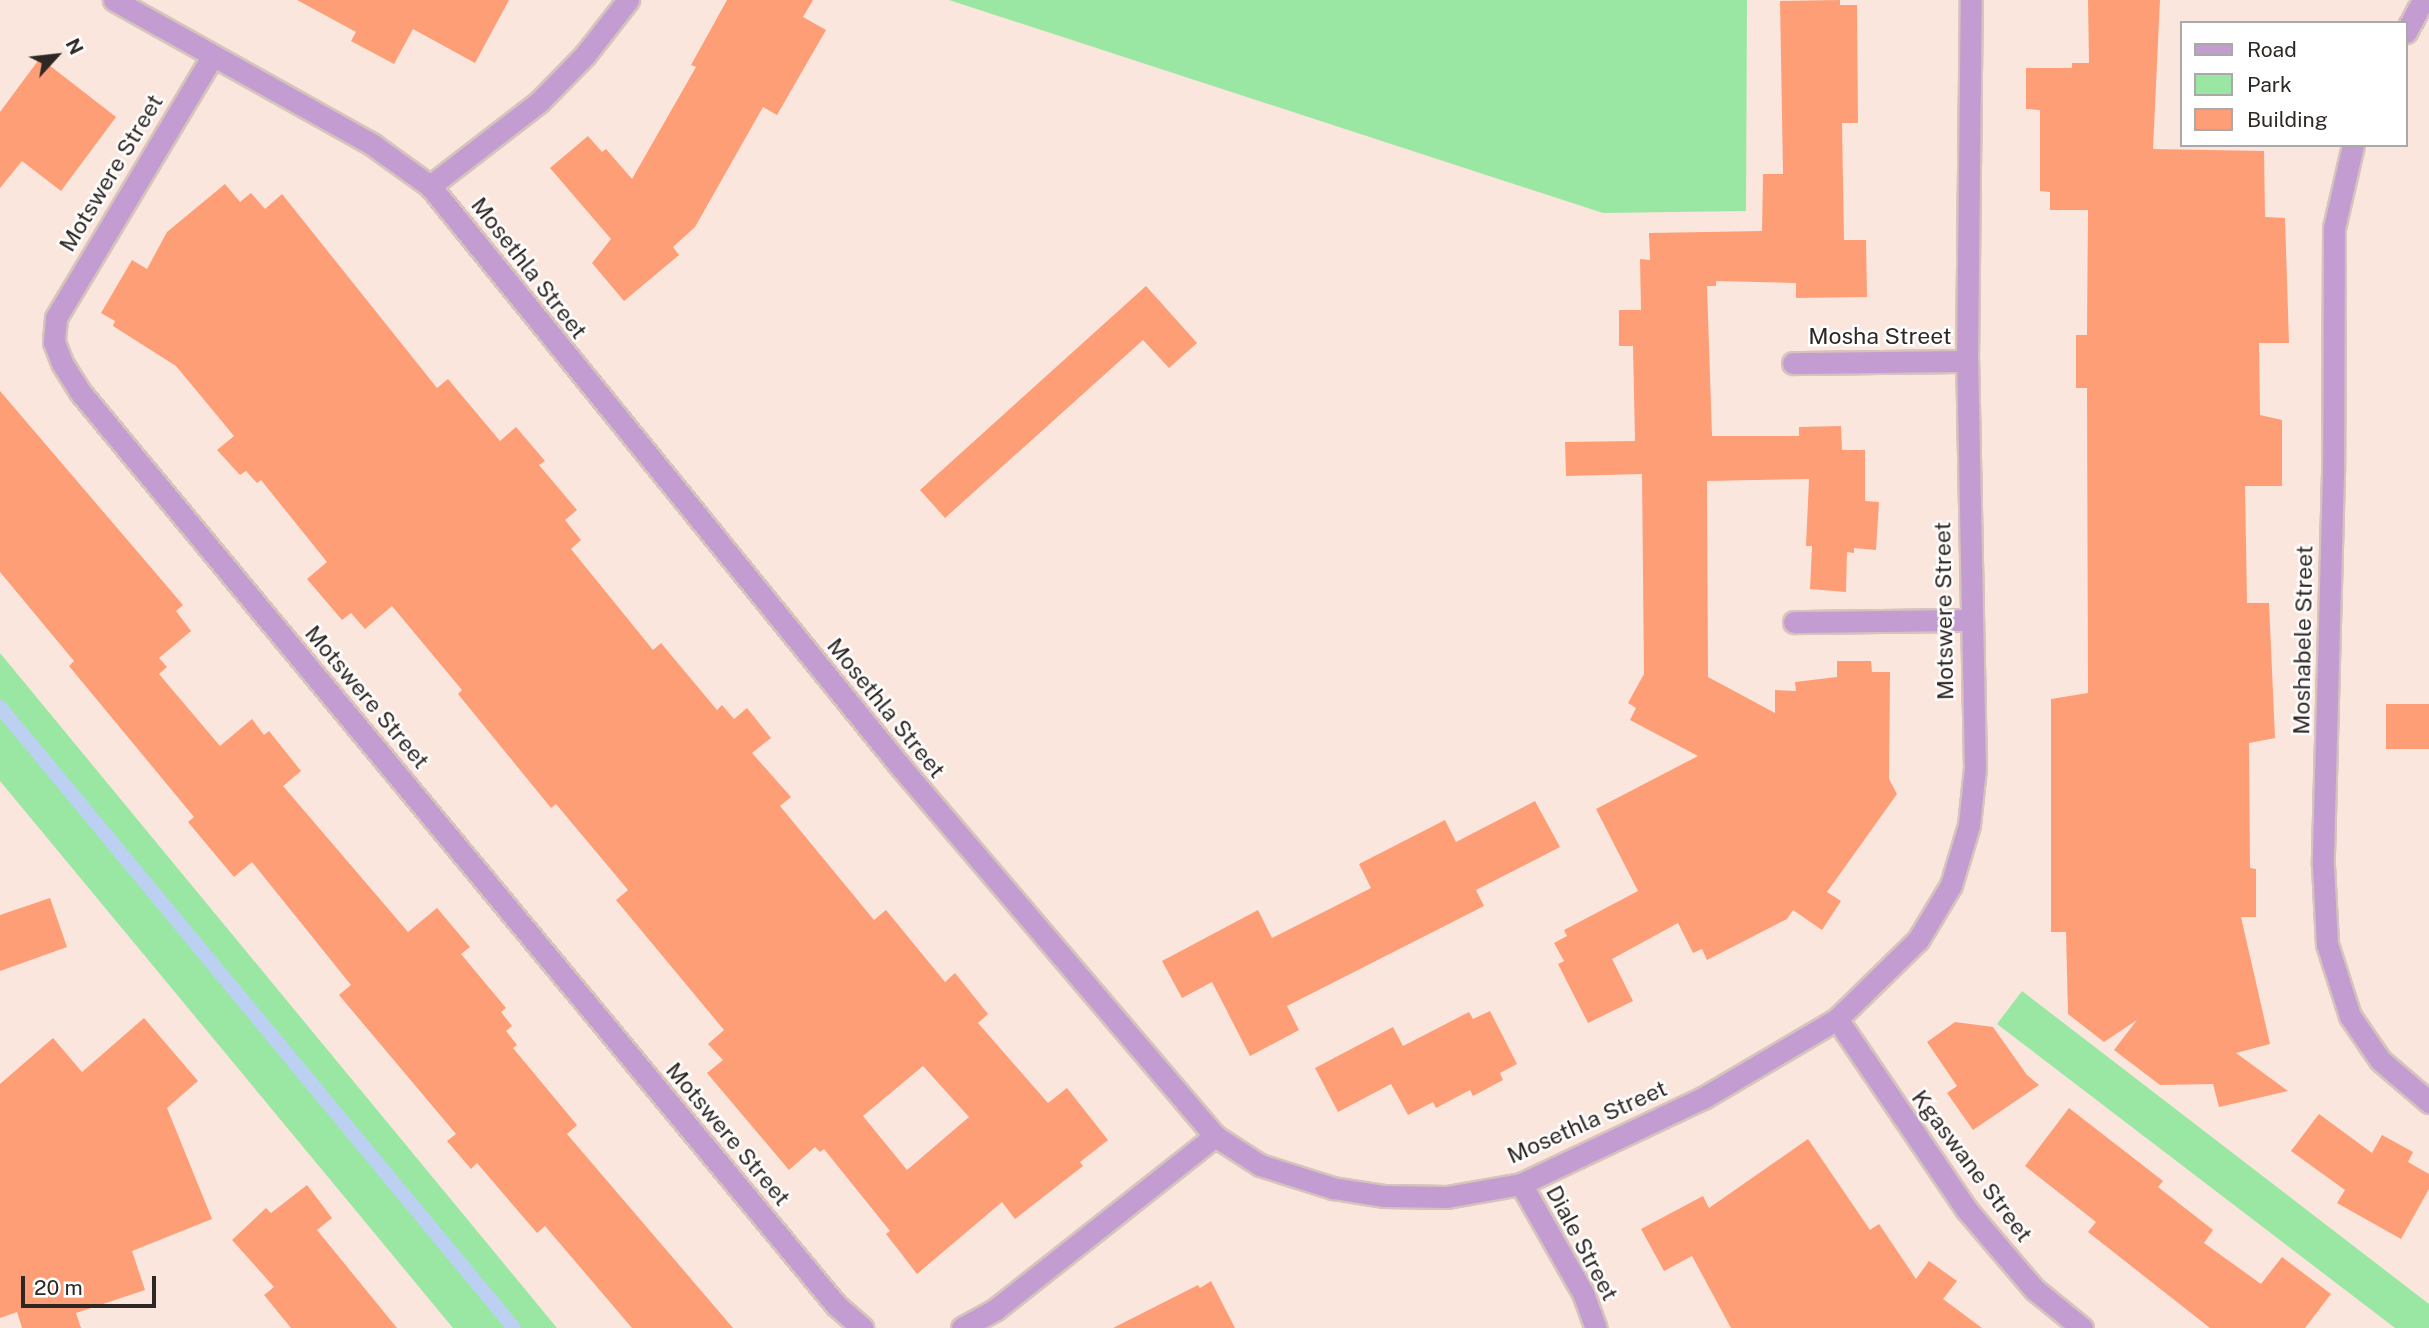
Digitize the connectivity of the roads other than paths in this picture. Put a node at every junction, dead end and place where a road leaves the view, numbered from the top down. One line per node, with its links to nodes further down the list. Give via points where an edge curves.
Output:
1 (114, 0): 6 (street, Mosethla Street)
2 (628, 0): 8 (street, via 585,55 539,102)
3 (1971, 0): 9 (street, Motswere Street)
4 (2423, 0): 5 (street)
5 (2408, 28)
6 (212, 57): 8 (street, Mosethla Street, via 373,145); 18 (street, Motswere Street, via 56,318 54,342 62,363 81,393 827,1294)
7 (2353, 147): 15 (street, Moshabele Street, via 2334,228 2323,865 2327,944 2350,1016 2380,1060)
8 (430, 186): 16 (street, Mosethla Street, via 900,766)
9 (1967, 361): 10 (street, Mosha Street); 11 (street, Motswere Street)
10 (1793, 363)
11 (1969, 620): 12 (street); 13 (street, Motswere Street, via 1975,768 1969,825 1951,885 1918,940)
12 (1794, 622)
13 (1837, 1019): 14 (street, Motswere Street); 21 (street, Kgaswane Street, via 1966,1209 2034,1289)
14 (1703, 1098): 17 (street, Mosethla Street)
15 (2429, 1101)
16 (1215, 1136): 17 (street, Mosethla Street, via 1260,1165 1333,1188 1384,1196 1447,1197); 19 (street, via 996,1309)
17 (1521, 1184): 20 (street, Diale Street, via 1583,1293)
18 (862, 1328)
19 (962, 1328)
20 (1596, 1328)
21 (2082, 1328)

